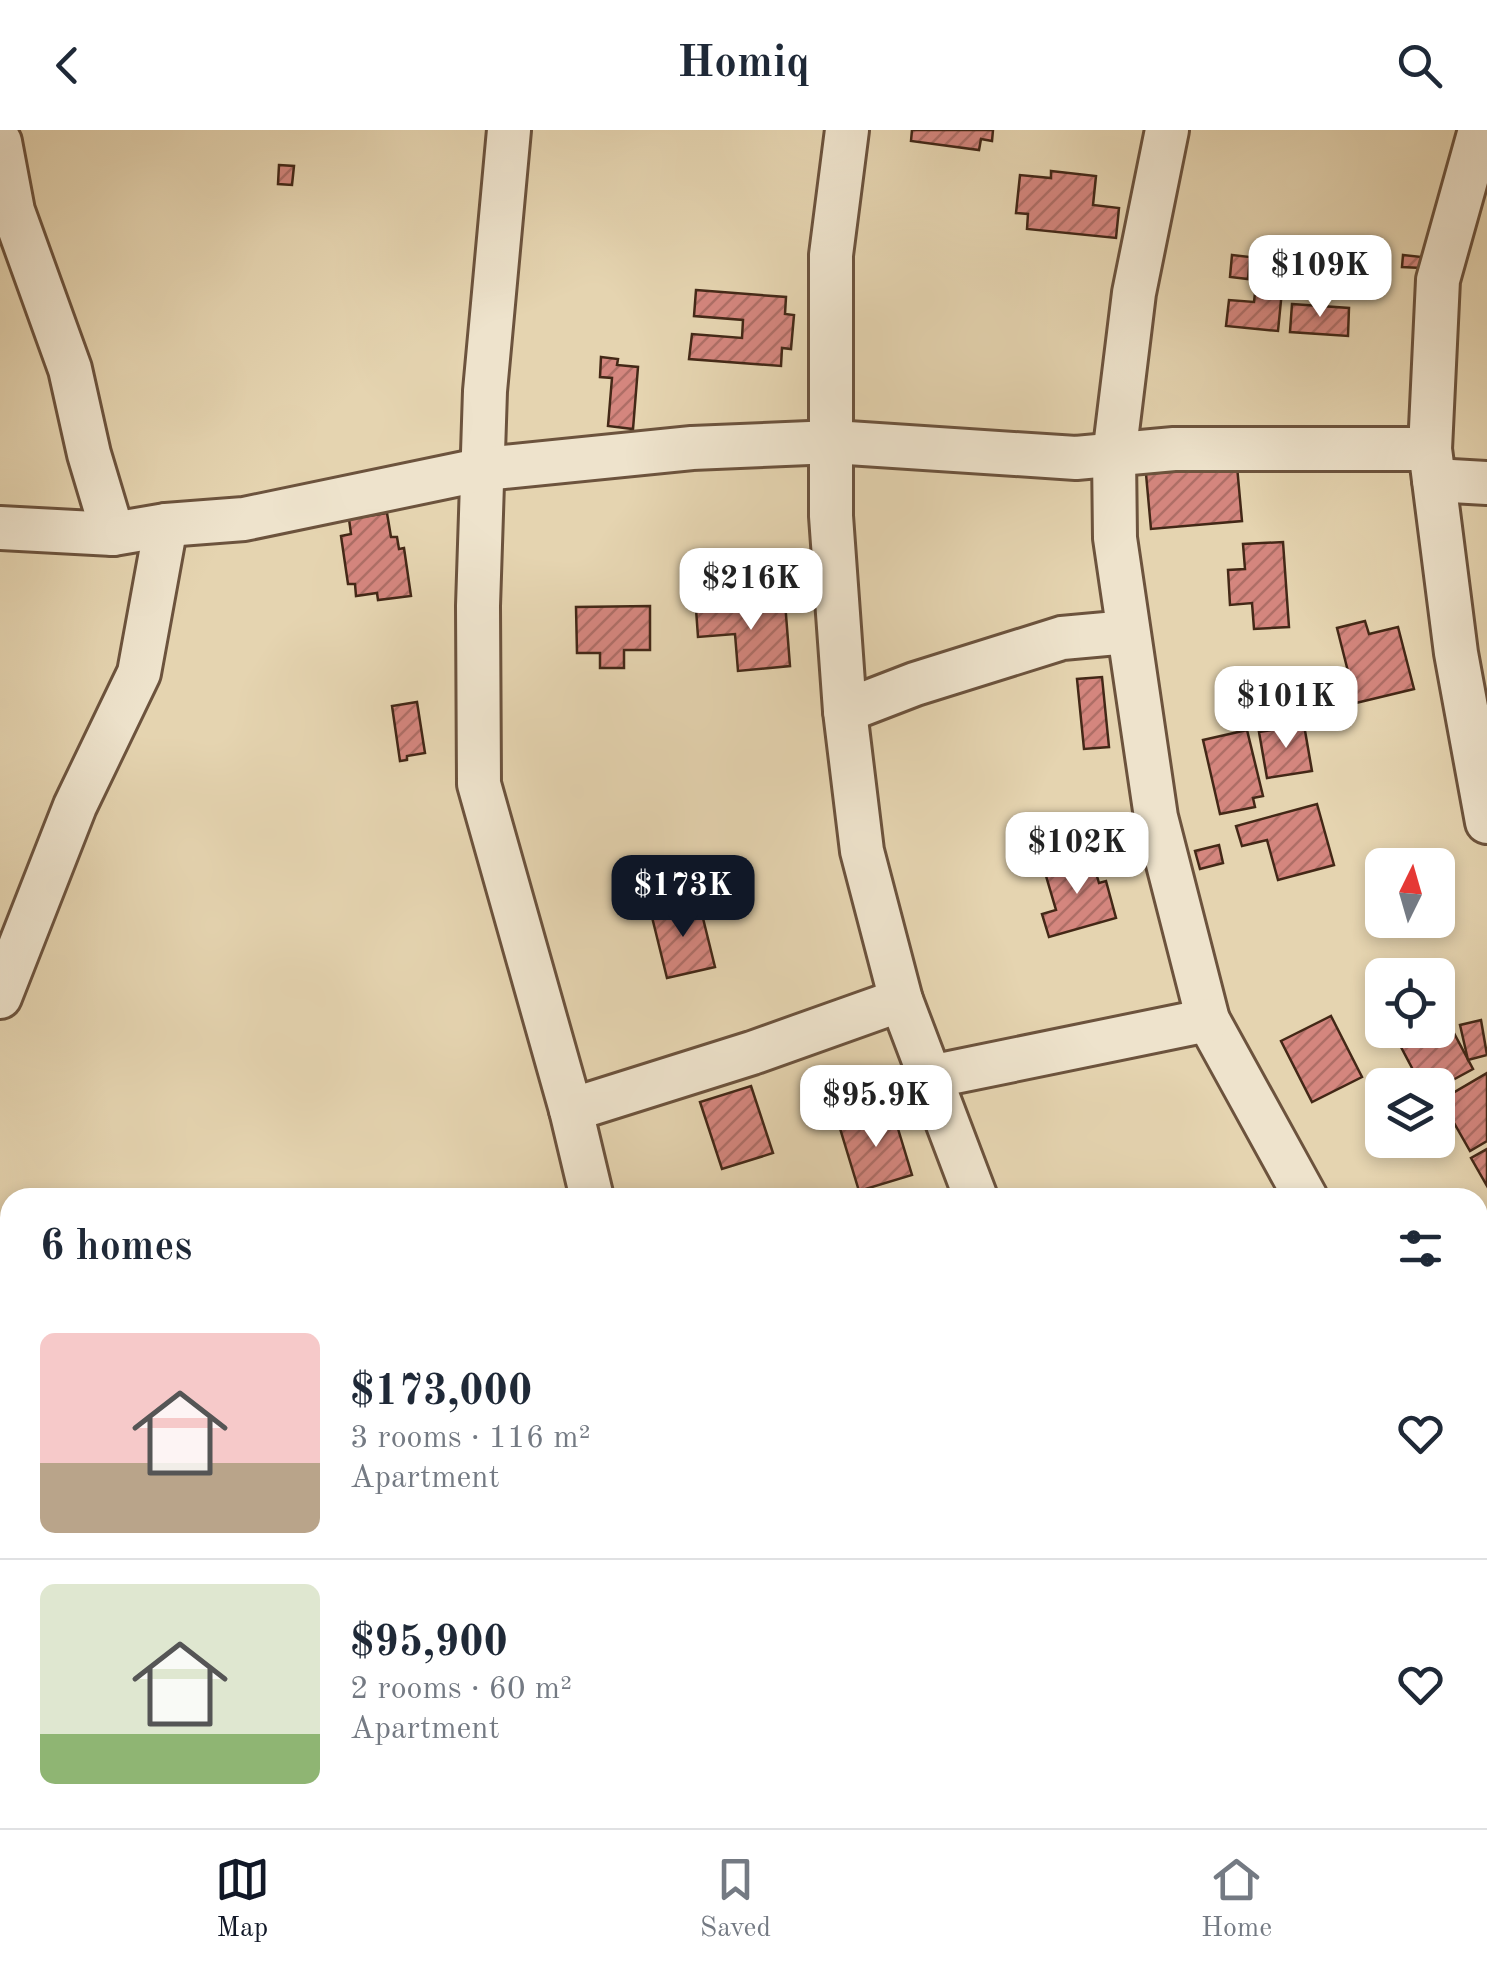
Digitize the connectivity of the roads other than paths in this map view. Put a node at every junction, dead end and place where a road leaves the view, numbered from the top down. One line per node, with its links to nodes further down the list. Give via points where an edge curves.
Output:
1 (509, 130): 9 (street)
2 (846, 130): 6 (street, via 831,255)
3 (1166, 130): 7 (street, via 1134,294)
4 (1480, 130): 8 (street, via 1438,280)
5 (0, 142): 13 (street, via 13,212 70,369)
6 (833, 442): 7 (street, via 1027,457); 9 (street); 15 (street, via 834,580)
7 (1114, 456): 8 (street, via 1174,448); 14 (street, via 1114,538)
8 (1432, 464): 10 (street); 16 (street)
9 (484, 469): 11 (street, via 244,519); 21 (street, via 479,784)
10 (1487, 482)
11 (166, 525): 13 (street); 17 (street, via 139,673 75,806)
12 (0, 528): 13 (street)
13 (113, 534)
14 (1128, 632): 15 (street, via 1062,638); 19 (street, via 1156,817)
15 (845, 711): 18 (street, via 862,851)
16 (1487, 822)
17 (0, 998)
18 (902, 1000): 20 (street); 21 (street)
19 (1208, 1020): 20 (street); 24 (street)
20 (930, 1077): 23 (street)
21 (571, 1110): 22 (street)
22 (590, 1188)
23 (972, 1188)
24 (1300, 1188)

